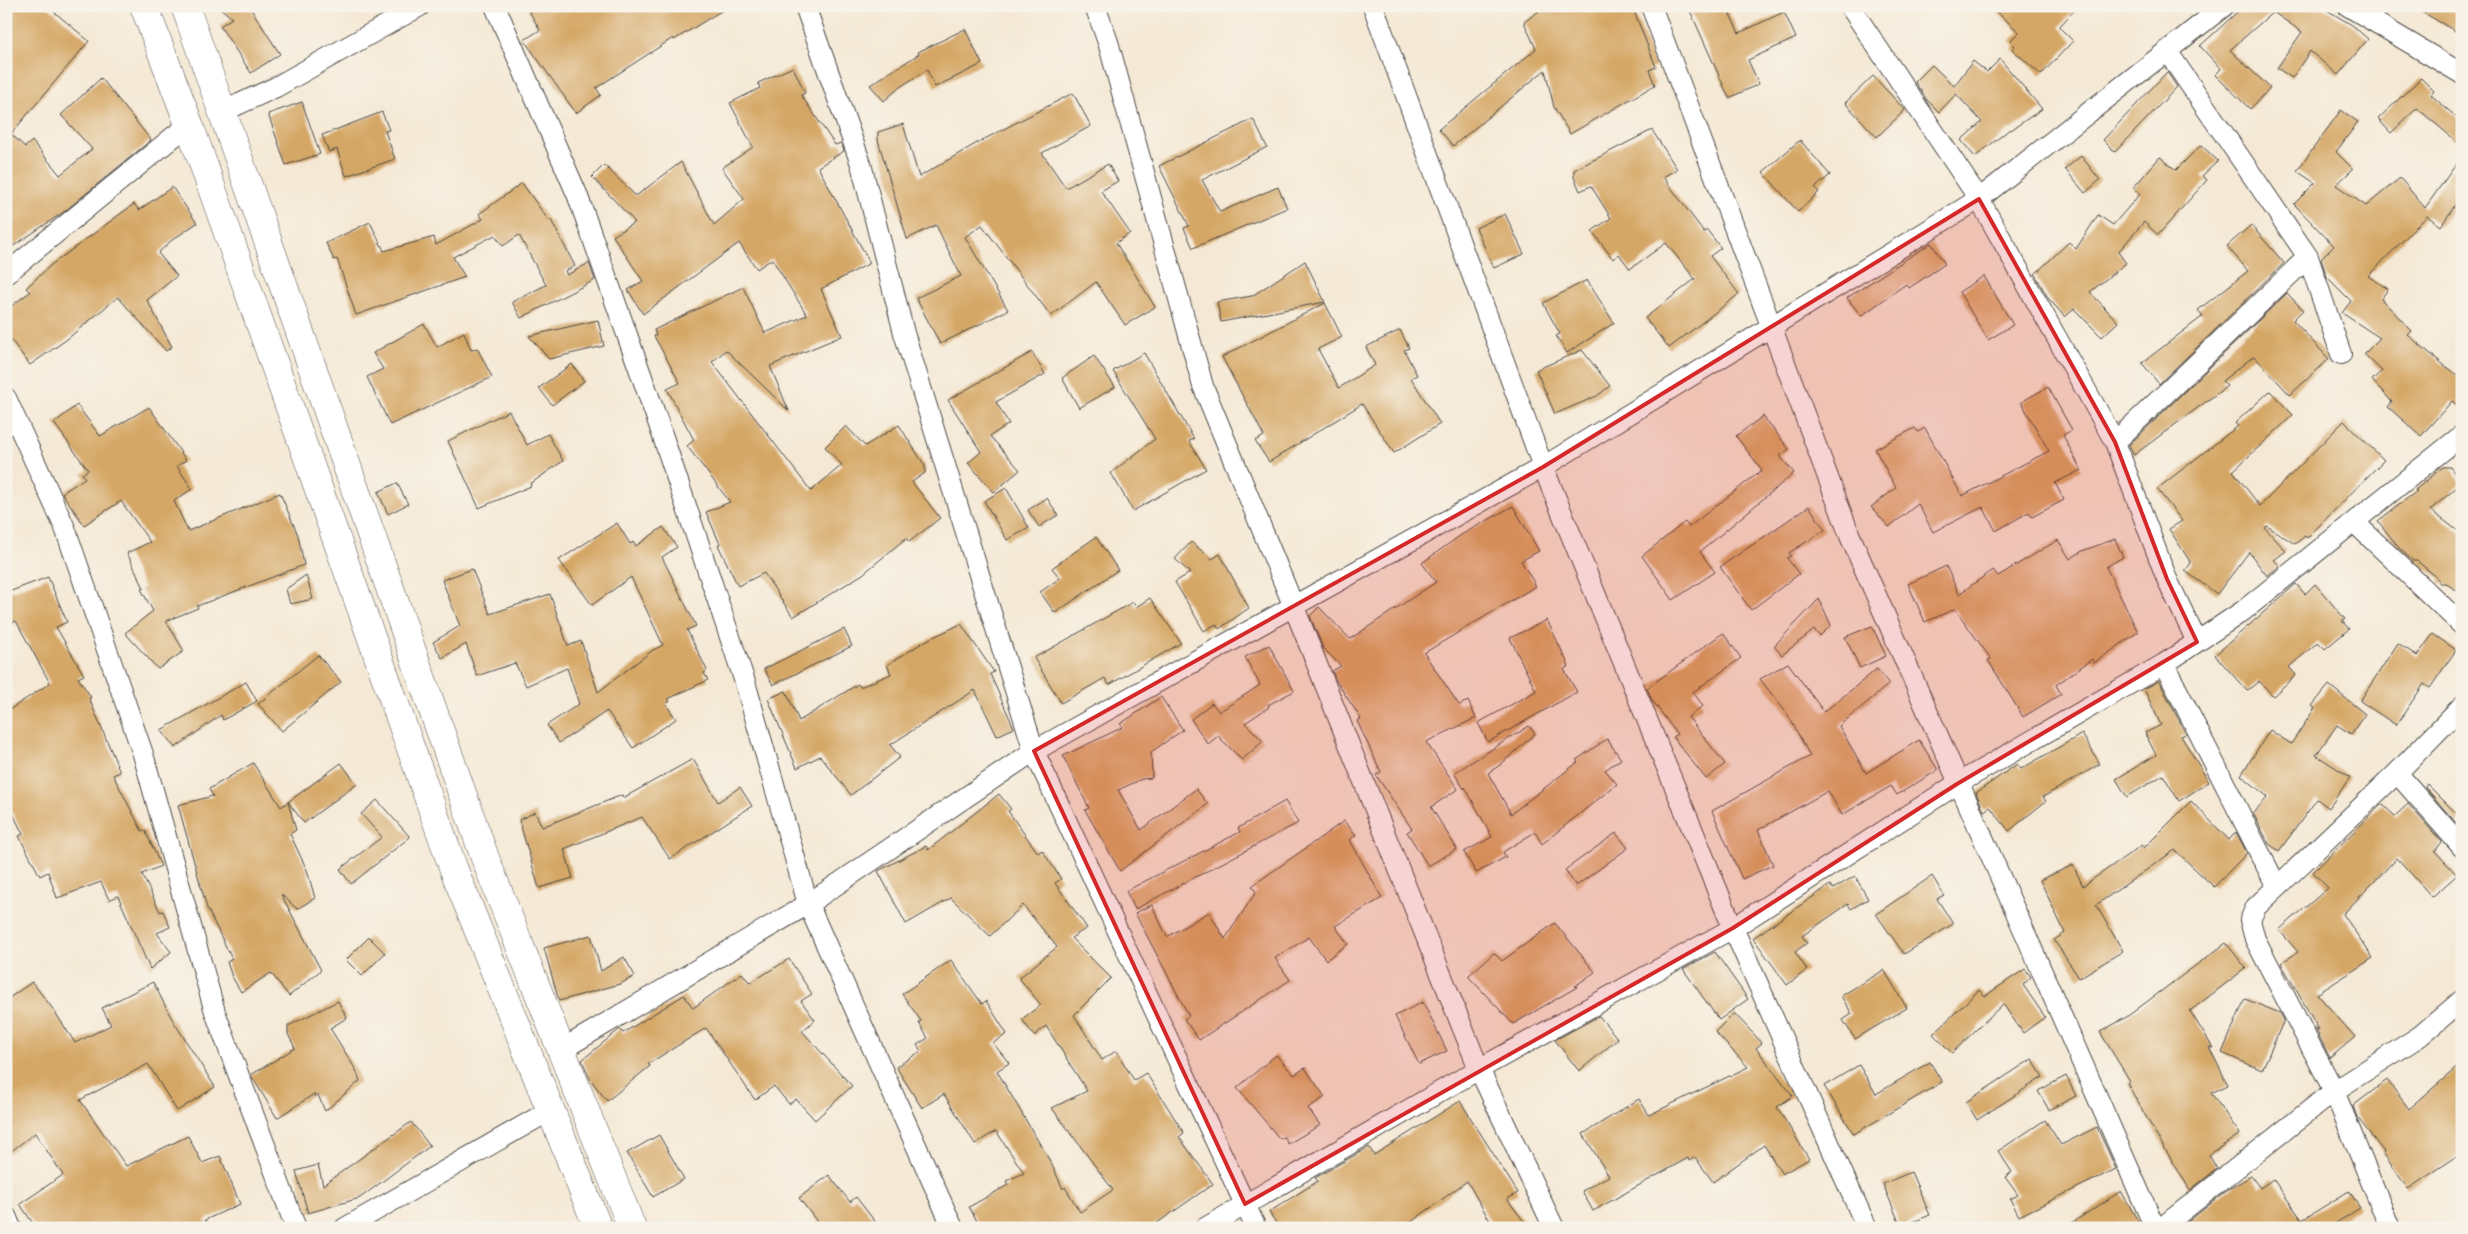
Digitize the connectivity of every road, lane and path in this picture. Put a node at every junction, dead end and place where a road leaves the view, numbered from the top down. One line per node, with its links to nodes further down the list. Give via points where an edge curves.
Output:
1 (144, 6): 15 (main road)
2 (185, 6): 14 (main road)
3 (420, 6): 14 (street, via 276,87)
4 (495, 6): 36 (street, via 577,194 658,422 745,682)
5 (805, 6): 31 (street, via 861,164 904,333)
6 (1095, 6): 26 (street, via 1108,42 1203,386)
7 (1373, 6): 24 (street)
8 (1651, 6): 19 (street)
9 (2224, 6): 12 (street)
10 (2348, 6): 13 (street)
11 (1851, 8): 16 (street)
12 (2168, 51): 16 (street); 17 (street)
13 (2462, 74)
14 (222, 112): 39 (main road, via 485,858)
15 (189, 124): 18 (street); 42 (main road, via 454,870)
16 (1979, 198): 19 (street); 23 (street)
17 (2308, 256): 20 (street); 23 (street)
18 (6, 274)
19 (1770, 327): 24 (street); 33 (street, via 1850,536)
20 (2341, 354)
21 (6, 398): 46 (street, via 65,528 142,754 215,1012)
22 (2462, 435): 25 (street)
23 (2115, 442): 28 (street, via 2167,579)
24 (1543, 467): 26 (street); 37 (street)
25 (2354, 522): 27 (street); 28 (street, via 2243,611)
26 (1294, 606): 31 (street); 40 (street)
27 (2462, 625)
28 (2197, 642): 29 (street)
29 (2164, 664): 33 (street); 35 (street)
30 (2462, 706): 32 (street)
31 (1034, 751): 36 (street); 43 (street)
32 (2397, 773): 34 (street); 35 (street)
33 (1957, 784): 37 (street); 55 (street)
34 (2462, 847)
35 (2277, 887): 41 (street, via 2256,908 2250,920 2255,939)
36 (808, 904): 39 (street); 50 (street)
37 (1733, 928): 40 (street); 54 (street)
38 (2462, 1000): 41 (street, via 2420,1036)
39 (561, 1050): 49 (main road)
40 (1479, 1068): 43 (street); 53 (street)
41 (2334, 1091): 56 (street); 57 (street)
42 (549, 1111): 47 (street); 48 (main road)
43 (1245, 1204): 51 (street); 52 (street)
44 (6, 1216): 45 (street)
45 (11, 1228)
46 (296, 1228)
47 (345, 1228)
48 (598, 1228)
49 (632, 1228)
50 (953, 1228)
51 (1205, 1228)
52 (1256, 1228)
53 (1554, 1228)
54 (1867, 1228)
55 (2155, 1228)
56 (2162, 1228)
57 (2390, 1228)

